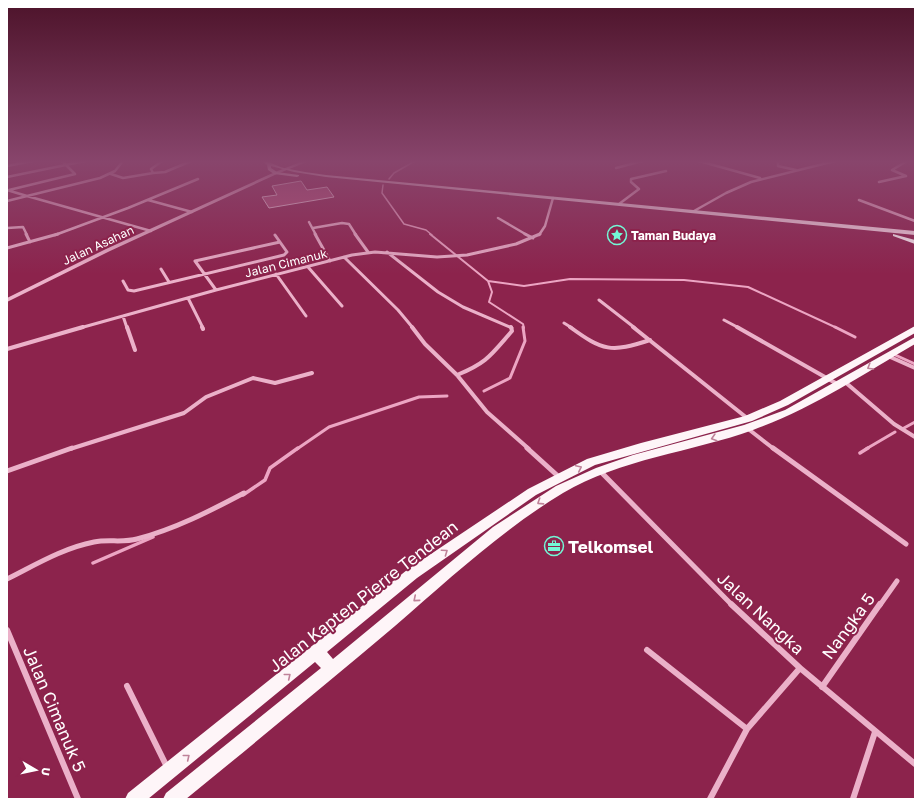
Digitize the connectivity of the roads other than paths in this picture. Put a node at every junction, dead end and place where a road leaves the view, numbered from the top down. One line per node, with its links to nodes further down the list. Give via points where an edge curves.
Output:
1 (17, 199): 11 (street)
2 (37, 199): 15 (street)
3 (151, 199): 8 (street)
4 (221, 199): 13 (street, Jalan Asahan)
5 (538, 199): 9 (main road)
6 (626, 199): 12 (street)
7 (713, 199): 14 (street)
8 (148, 200): 13 (street); 15 (street)
9 (552, 200): 12 (main road); 14 (main road); 26 (street, via 544,227)
10 (859, 200): 17 (street)
11 (7, 201)
12 (618, 204): 14 (main road)
13 (192, 212): 21 (street, Jalan Asahan)
14 (692, 213): 22 (main road); 24 (main road)
15 (105, 218): 21 (street); 27 (street)
16 (498, 218): 26 (street)
17 (915, 221)
18 (309, 222): 20 (street)
19 (7, 228): 27 (street, via 23,227)
20 (313, 228): 32 (street, via 349,224); 34 (street)
21 (151, 231): 43 (street, Jalan Asahan)
22 (915, 233)
23 (275, 235): 28 (street)
24 (895, 235): 25 (main road); 29 (main road)
25 (915, 237)
26 (533, 238): 31 (street, Jalan Cimanuk, via 492,251 446,257)
27 (30, 242): 30 (street)
28 (280, 242): 37 (street, via 287,252 284,254); 37 (street, via 195,261)
29 (915, 242)
30 (7, 248)
31 (387, 251): 32 (street, Jalan Cimanuk); 59 (street, via 444,296 512,328 486,361)
32 (368, 252): 33 (street, Jalan Cimanuk)
33 (344, 257): 34 (street, Jalan Cimanuk); 59 (street, via 398,310 425,344)
34 (330, 261): 35 (street, Jalan Cimanuk)
35 (308, 267): 38 (street, Jalan Cimanuk); 45 (street)
36 (161, 269): 40 (street)
37 (202, 274): 40 (street); 41 (street)
38 (276, 274): 41 (street, Jalan Cimanuk); 47 (street)
39 (123, 281): 40 (street, via 126,289 131,291)
40 (169, 282)
41 (216, 290): 42 (street, Jalan Cimanuk)
42 (188, 298): 46 (street, Jalan Cimanuk); 50 (street)
43 (7, 300)
44 (599, 300): 52 (street)
45 (342, 306)
46 (123, 316): 54 (street, Jalan Cimanuk); 55 (street)
47 (306, 316)
48 (724, 320): 60 (street)
49 (564, 323): 52 (street, via 593,343 609,350 618,350)
50 (203, 329)
51 (915, 329): 60 (main road, Jalan Kapten Pierre Tendean)
52 (650, 340): 61 (street)
53 (915, 340): 56 (main road, Jalan Kapten Pierre Tendean)
54 (7, 349)
55 (135, 350)
56 (888, 356): 57 (street); 60 (main road, Jalan Kapten Pierre Tendean, one-way to 60)
57 (915, 368)
58 (312, 373): 63 (street, via 275,383 253,378 206,397 184,413)
59 (457, 375): 65 (street, via 487,412)
60 (838, 382): 61 (main road, Jalan Kapten Pierre Tendean, via 789,412); 62 (street)
61 (747, 423): 64 (main road, Jalan Kapten Pierre Tendean, one-way to 64); 65 (main road, Jalan Kapten Pierre Tendean, one-way to 61, via 591,462 621,453); 67 (street, via 782,456)
62 (915, 438)
63 (7, 471)
64 (600, 471): 73 (street, Jalan Nangka, via 707,582); 74 (main road, Jalan Kapten Pierre Tendean, one-way to 74, via 560,489 497,531)
65 (559, 477): 72 (main road, Jalan Kapten Pierre Tendean, one-way to 65, via 412,574 497,514)
66 (244, 492): 68 (street, via 198,516 151,534 125,541 96,542 76,547)
67 (906, 544)
68 (7, 579)
69 (897, 581): 76 (street, Nangka 5)
70 (7, 630): 81 (street, Jalan Cimanuk 5)
71 (647, 650): 77 (street)
72 (317, 652): 74 (main road); 80 (main road, Jalan Kapten Pierre Tendean, one-way to 72)
73 (800, 668): 76 (street, Jalan Nangka); 77 (street)
74 (332, 669): 83 (main road, Jalan Kapten Pierre Tendean)
75 (127, 686): 80 (street)
76 (822, 687): 78 (street, Jalan Nangka)
77 (747, 729): 84 (street)
78 (875, 732): 79 (street, Jalan Nangka); 85 (street)
79 (915, 764)
80 (168, 771): 82 (main road, Jalan Kapten Pierre Tendean)
81 (78, 799)
82 (134, 799)
83 (172, 799)
84 (710, 799)
85 (853, 799)

